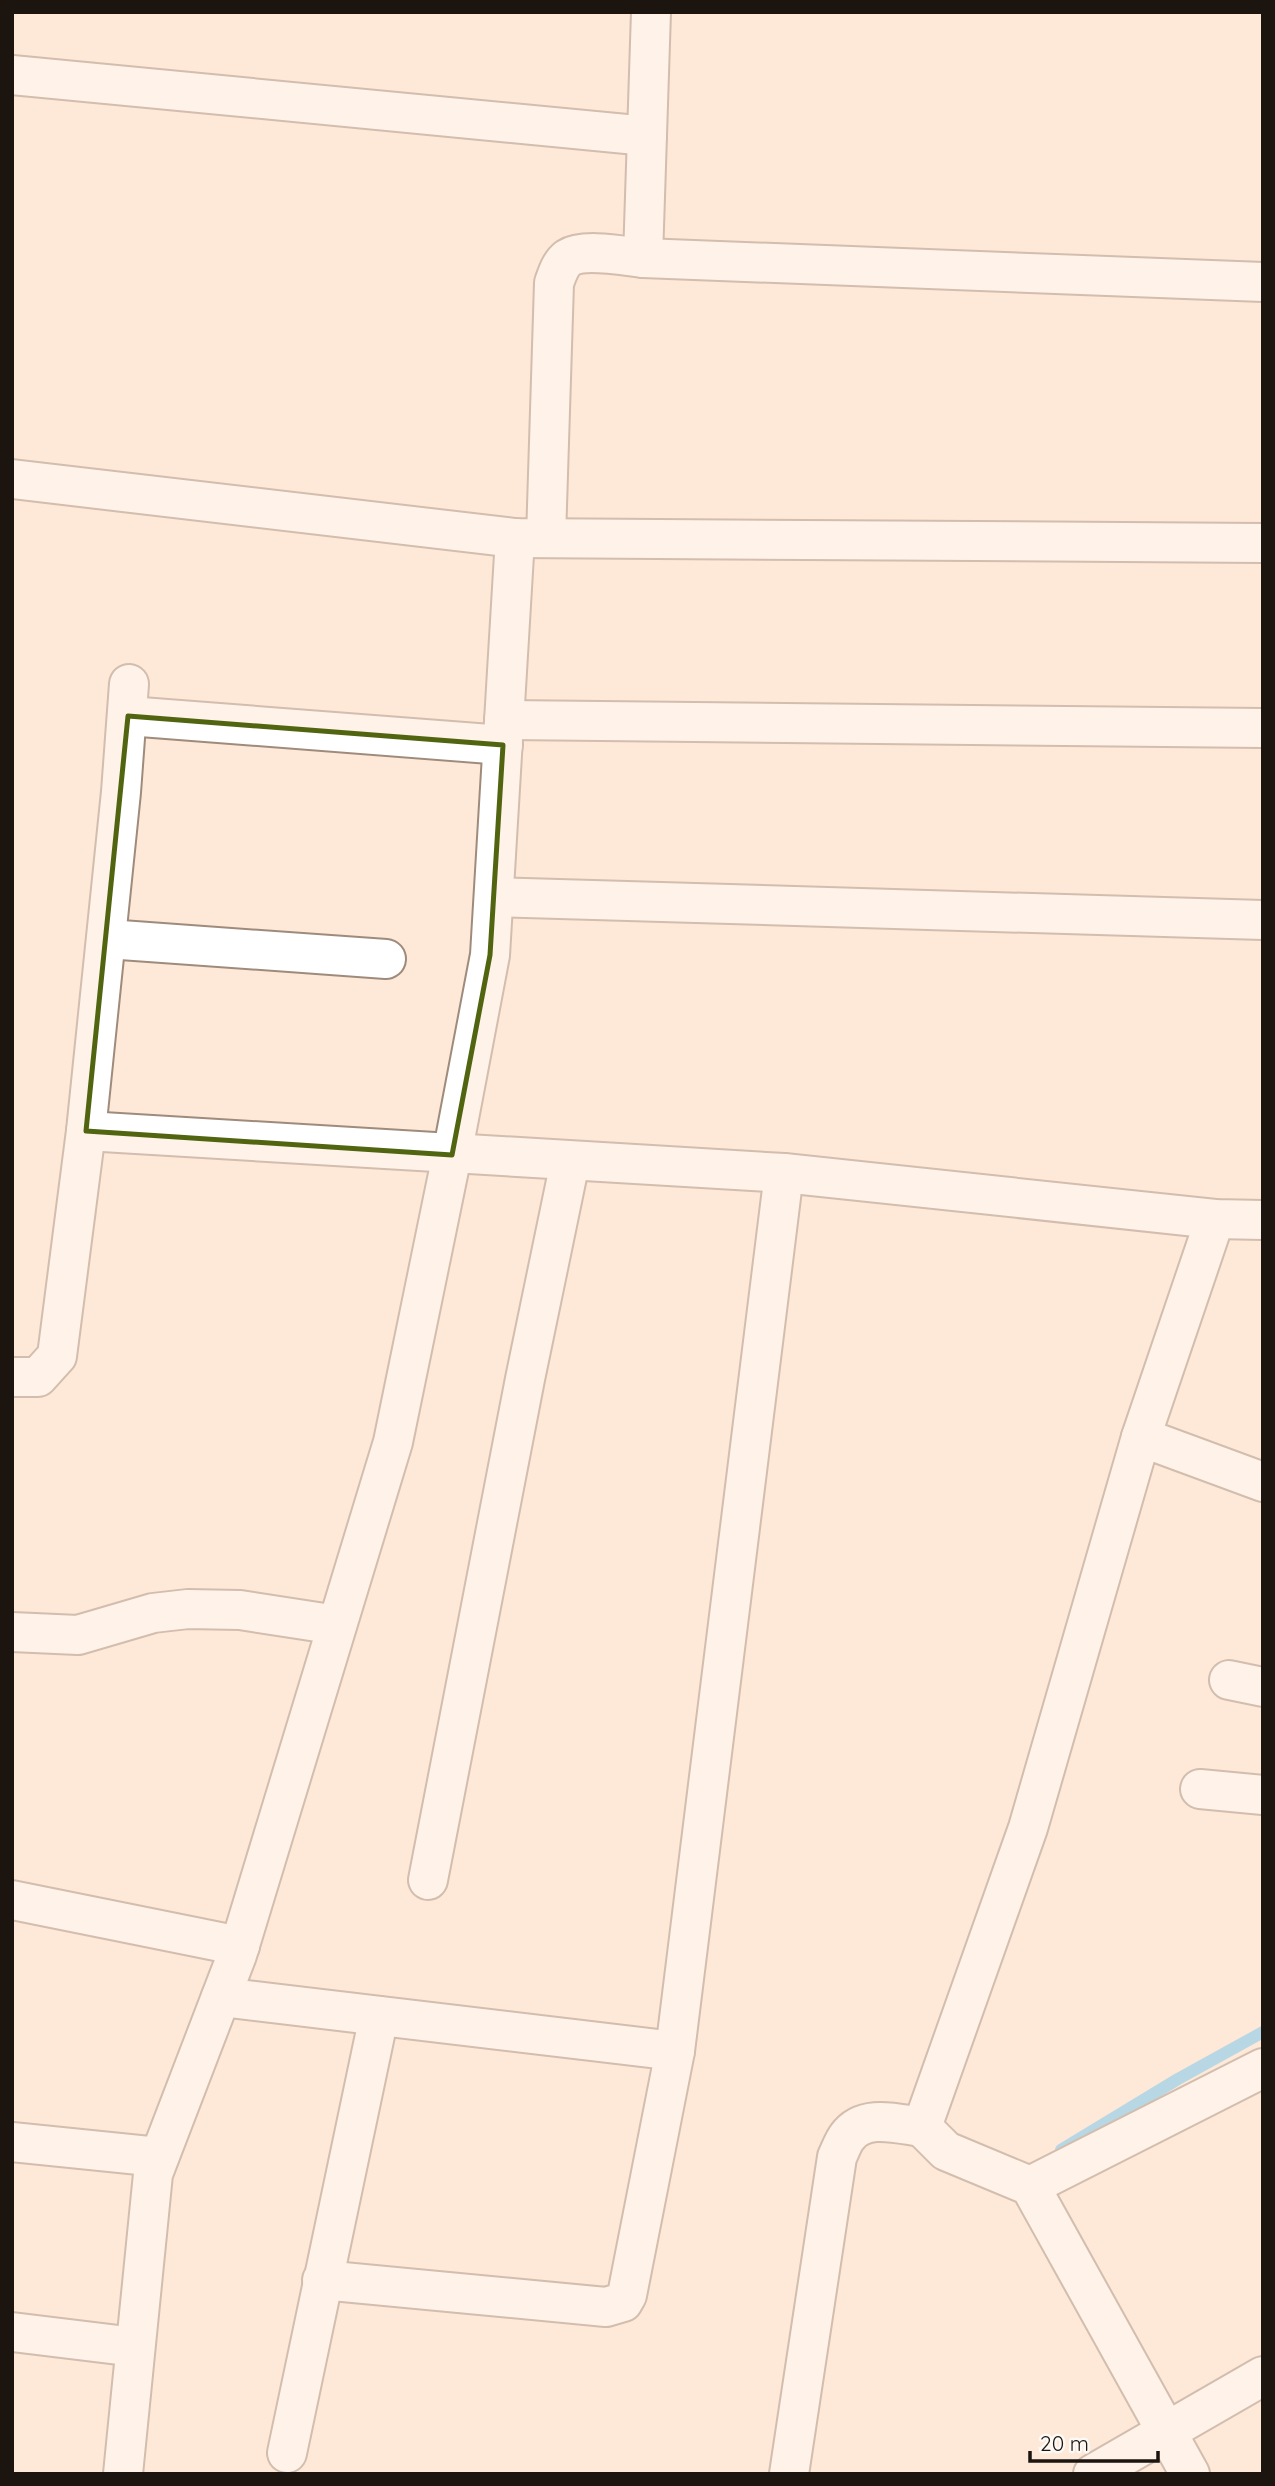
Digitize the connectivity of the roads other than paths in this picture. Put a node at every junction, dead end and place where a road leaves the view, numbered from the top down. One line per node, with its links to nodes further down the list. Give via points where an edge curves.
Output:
1 (651, 12): 3 (street)
2 (12, 75): 3 (street)
3 (647, 136): 4 (street)
4 (643, 258): 5 (street); 7 (street, via 597,254 569,258 554,283)
5 (1263, 282)
6 (12, 479): 7 (street)
7 (531, 538): 8 (street); 10 (street)
8 (1263, 543)
9 (1263, 728): 10 (street)
10 (503, 733): 11 (street); 13 (street, via 129,700)
11 (494, 897): 12 (street); 16 (street, via 490,955)
12 (1263, 920)
13 (107, 939): 14 (street); 15 (street)
14 (386, 959)
15 (86, 1131): 16 (street); 21 (street, via 57,1356 38,1377)
16 (452, 1155): 17 (street); 24 (street, via 393,1442)
17 (570, 1162): 18 (street); 28 (street)
18 (785, 1173): 19 (street); 33 (street)
19 (1215, 1219): 20 (street); 22 (street)
20 (1263, 1220)
21 (12, 1377)
22 (1141, 1437): 23 (street); 35 (street, via 1028,1828)
23 (1263, 1482)
24 (337, 1625): 25 (street, via 240,1610 188,1609 153,1613 78,1635); 30 (street)
25 (12, 1632)
26 (1200, 1789): 27 (street)
27 (1263, 1796)
28 (428, 1880)
29 (12, 1900): 30 (street)
30 (240, 1946): 31 (street)
31 (221, 1997): 32 (street); 37 (street)
32 (379, 2016): 33 (street); 39 (street)
33 (675, 2051): 39 (street, via 623,2302 606,2307)
34 (1263, 2068): 38 (street)
35 (922, 2127): 38 (street, via 946,2151); 46 (street, via 862,2124 847,2136 838,2158)
36 (12, 2142): 37 (street)
37 (159, 2158): 41 (street, via 153,2174)
38 (1030, 2186): 43 (street)
39 (322, 2280): 44 (street)
40 (12, 2332): 41 (street)
41 (135, 2347): 45 (street)
42 (1263, 2376): 43 (street)
43 (1166, 2432): 47 (street); 48 (street)
44 (287, 2453)
45 (123, 2474)
46 (789, 2474)
47 (1093, 2474)
48 (1189, 2474)

